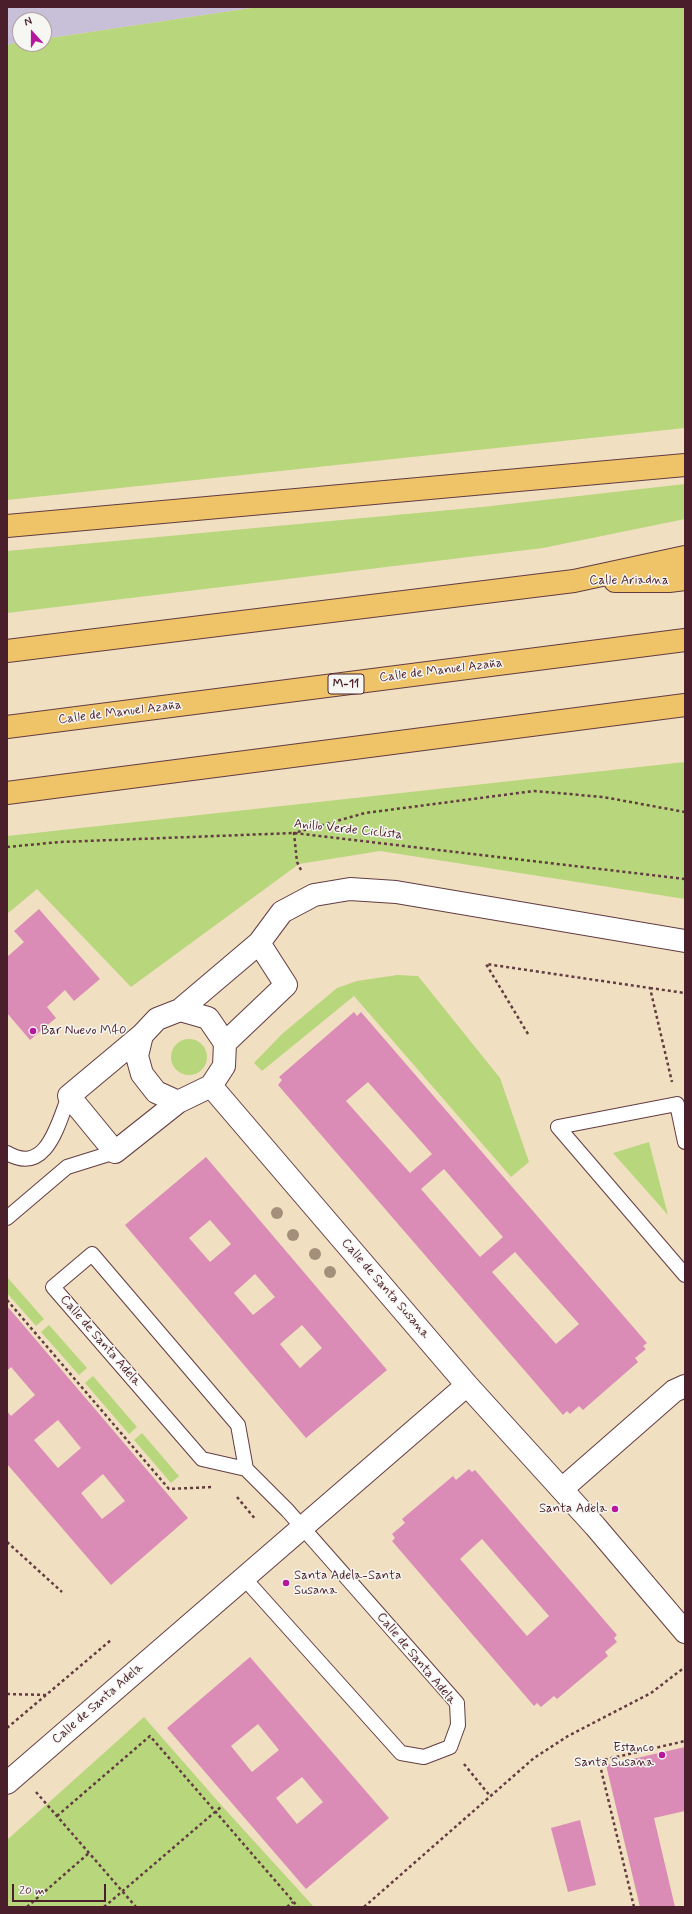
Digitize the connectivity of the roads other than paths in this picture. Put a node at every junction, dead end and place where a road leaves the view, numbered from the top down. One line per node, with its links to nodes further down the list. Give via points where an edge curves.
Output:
1 (685, 460): 3 (highway)
2 (685, 465): 3 (highway)
3 (657, 467): 4 (highway)
4 (7, 526)
5 (685, 557): 7 (highway)
6 (685, 579): 7 (highway, Calle Ariadna)
7 (574, 581): 9 (highway)
8 (685, 640): 11 (highway, Calle de Manuel Azaña / M-11)
9 (7, 651)
10 (685, 706): 12 (highway)
11 (7, 727)
12 (7, 793)
13 (685, 941): 14 (street, via 396,892 350,889 314,896 282,912)
14 (260, 943): 15 (street); 17 (street, via 286,985)
15 (180, 1010): 16 (street, via 157,1019); 17 (street, via 208,1018)
16 (142, 1034): 19 (street); 20 (street, via 137,1056 142,1074 156,1092)
17 (225, 1043): 18 (street, via 224,1066)
18 (211, 1086): 20 (street); 26 (street, Calle de Santa Susana)
19 (69, 1096): 22 (street); 23 (lane, via 49,1145 37,1157 17,1159)
20 (178, 1102): 22 (street)
21 (685, 1142): 25 (lane, via 677,1104 558,1127)
22 (115, 1152): 24 (lane, via 66,1167)
23 (7, 1153)
24 (7, 1218)
25 (685, 1275)
26 (467, 1385): 29 (street, Calle de Santa Susana); 30 (street, Calle de Santa Adela)
27 (685, 1386): 29 (street, via 674,1391)
28 (246, 1468): 28 (lane, Calle de Santa Adela, via 238,1425 92,1254 53,1287 202,1459); 30 (lane, Calle de Santa Adela)
29 (562, 1489): 32 (street, Calle de Santa Susana)
30 (303, 1526): 31 (street, Calle de Santa Adela); 31 (lane, Calle de Santa Adela, via 457,1703 458,1725 450,1747 424,1757 401,1753)
31 (244, 1578): 33 (street, Calle de Santa Adela)
32 (685, 1632)
33 (13, 1778)

